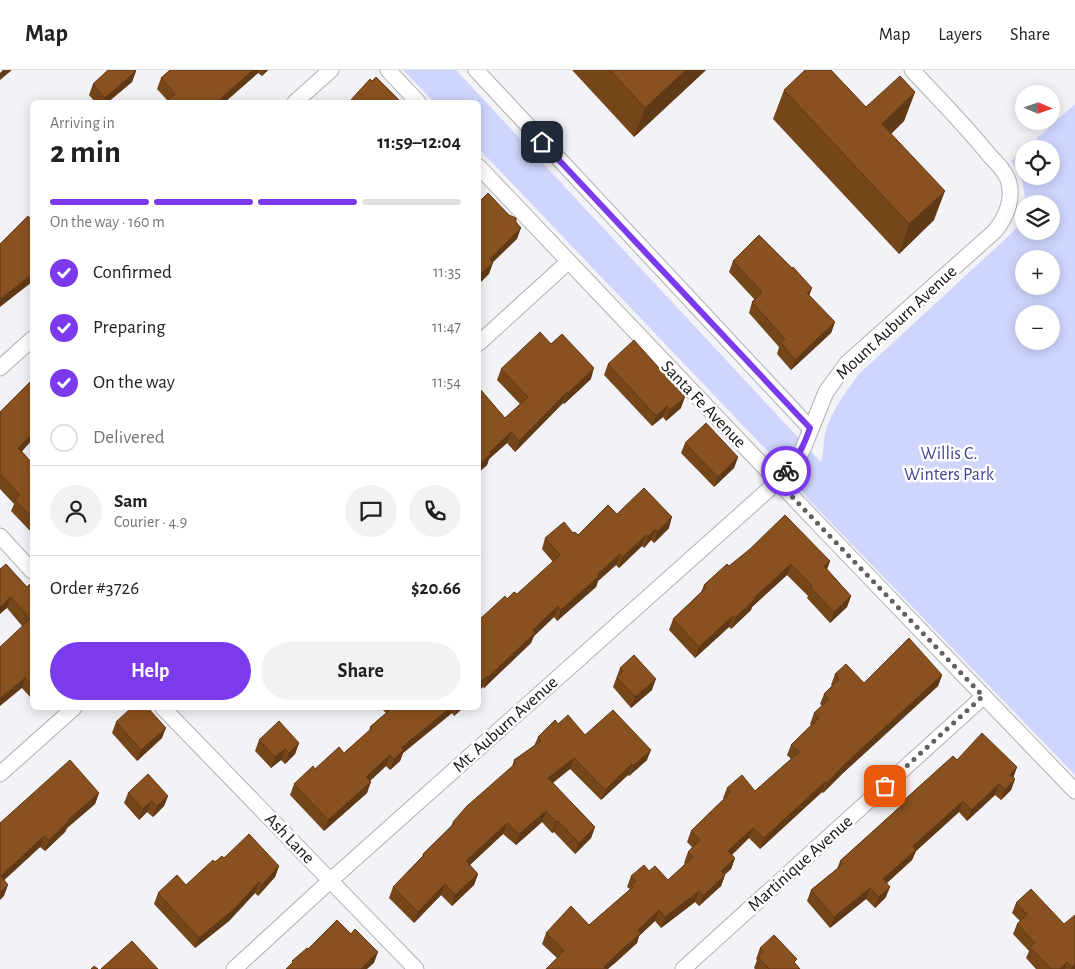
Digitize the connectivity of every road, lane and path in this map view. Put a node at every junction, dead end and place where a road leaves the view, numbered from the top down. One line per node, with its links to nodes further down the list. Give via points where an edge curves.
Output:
1 (331, 70): 5 (street)
2 (388, 70): 6 (street)
3 (476, 70): 12 (street)
4 (912, 70): 12 (street, Mount Auburn Avenue, via 1007,177 1009,204 1004,220 995,231 847,363 826,392)
5 (297, 100)
6 (416, 100)
7 (481, 169): 8 (street, Santa Fe Avenue)
8 (568, 262): 10 (street); 13 (street, Santa Fe Avenue)
9 (30, 341): 11 (street)
10 (481, 341)
11 (0, 368)
12 (810, 428): 13 (street, Mount Auburn Avenue, via 796,460)
13 (777, 481): 16 (street, Santa Fe Avenue); 21 (street, Mt. Auburn Avenue)
14 (0, 536): 15 (street)
15 (30, 569)
16 (983, 696): 20 (street, Santa Fe Avenue); 24 (street, Martinique Avenue)
17 (72, 710): 19 (street)
18 (165, 710): 21 (street, Ash Lane)
19 (0, 774)
20 (1075, 791)
21 (331, 880): 22 (street, Mt. Auburn Avenue); 23 (street, Ash Lane)
22 (234, 969)
23 (416, 969)
24 (683, 969)

